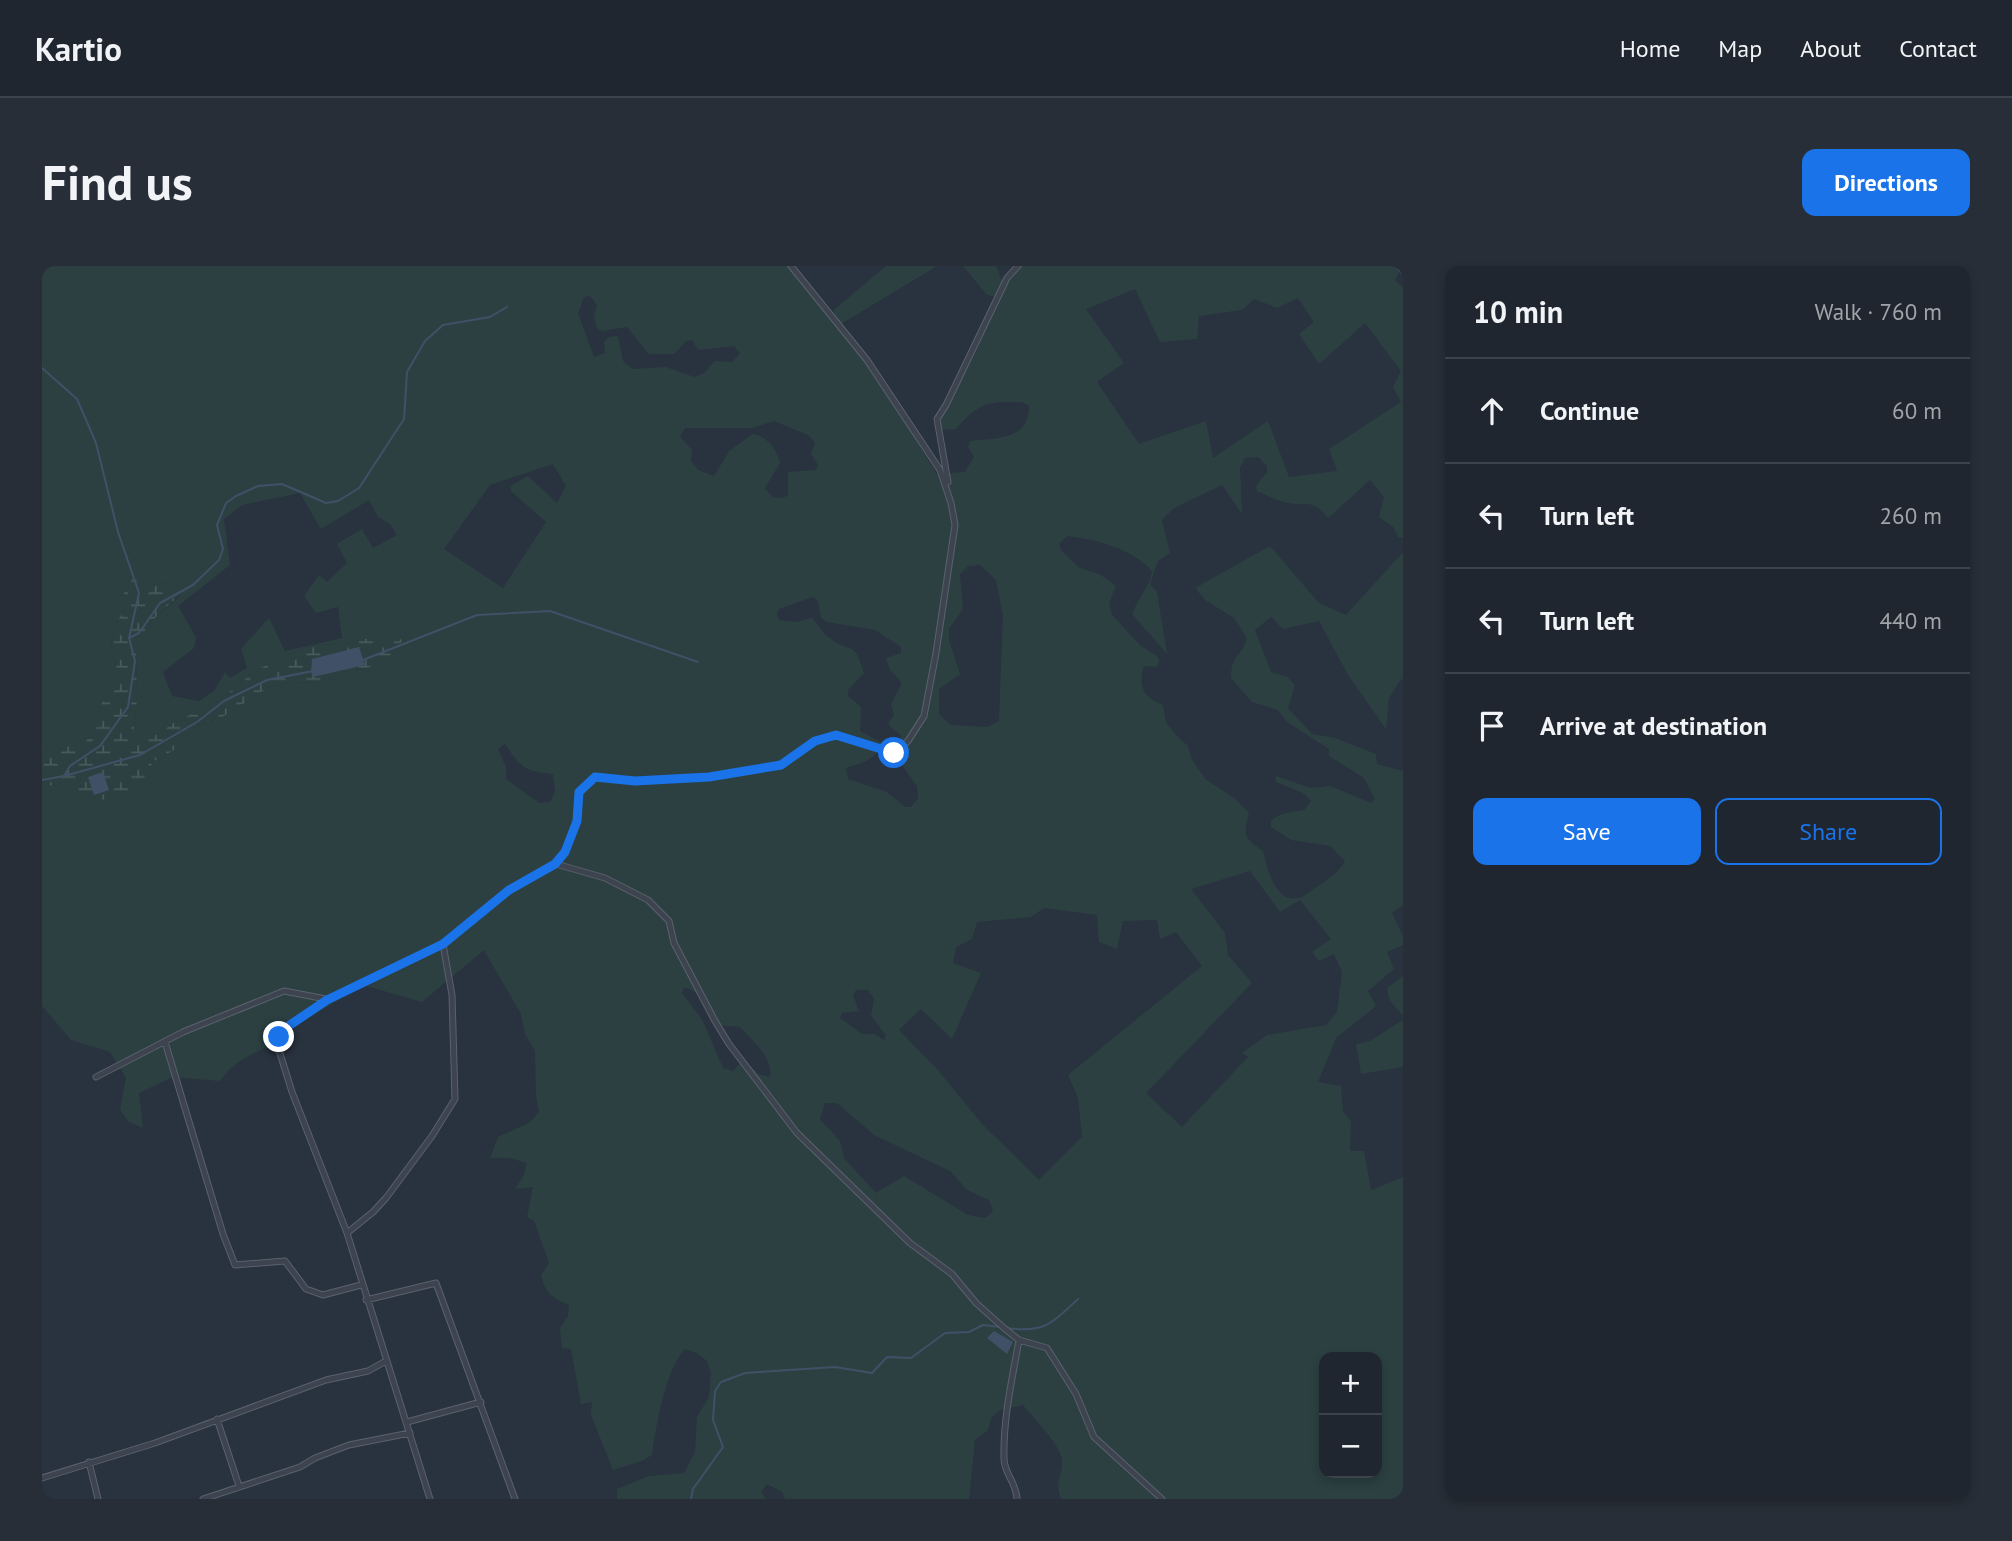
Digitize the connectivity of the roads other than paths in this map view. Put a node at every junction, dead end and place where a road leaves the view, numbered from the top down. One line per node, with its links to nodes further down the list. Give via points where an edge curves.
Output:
1 (791, 266): 3 (street, via 867,360 940,470)
2 (1018, 266): 3 (street, via 1007,278 937,419)
3 (951, 503): 4 (street, via 955,525 936,653 924,716 908,741 894,753 836,735 815,741 781,765 709,777 635,781 595,777 579,792 577,821)
4 (555, 864): 5 (street, via 509,890); 12 (street, via 605,878 648,900 669,920 674,943 715,1021 797,1133)
5 (443, 944): 6 (street); 9 (street, via 452,995 455,1099 386,1198)
6 (327, 1000): 7 (street, via 284,991); 9 (street, via 284,1029 278,1047)
7 (166, 1042): 8 (street); 10 (street, via 234,1265 285,1261 306,1289 323,1295)
8 (96, 1077)
9 (346, 1233): 10 (street)
10 (361, 1285): 11 (street)
11 (366, 1300): 13 (street); 14 (street, via 436,1283)
12 (1019, 1340): 25 (street, via 1006,1404 1004,1462 1017,1485); 26 (street, via 1047,1348 1076,1394 1094,1437)
13 (386, 1361): 15 (street, via 368,1371 326,1380); 16 (street)
14 (481, 1402): 16 (street); 24 (street)
15 (217, 1419): 18 (street); 20 (street)
16 (407, 1422): 17 (street)
17 (410, 1433): 20 (street, via 349,1445 300,1467); 23 (street)
18 (89, 1462): 19 (street); 21 (street)
19 (42, 1478)
20 (239, 1486): 22 (street)
21 (98, 1499)
22 (203, 1499)
23 (430, 1499)
24 (515, 1499)
25 (1017, 1499)
26 (1162, 1499)

